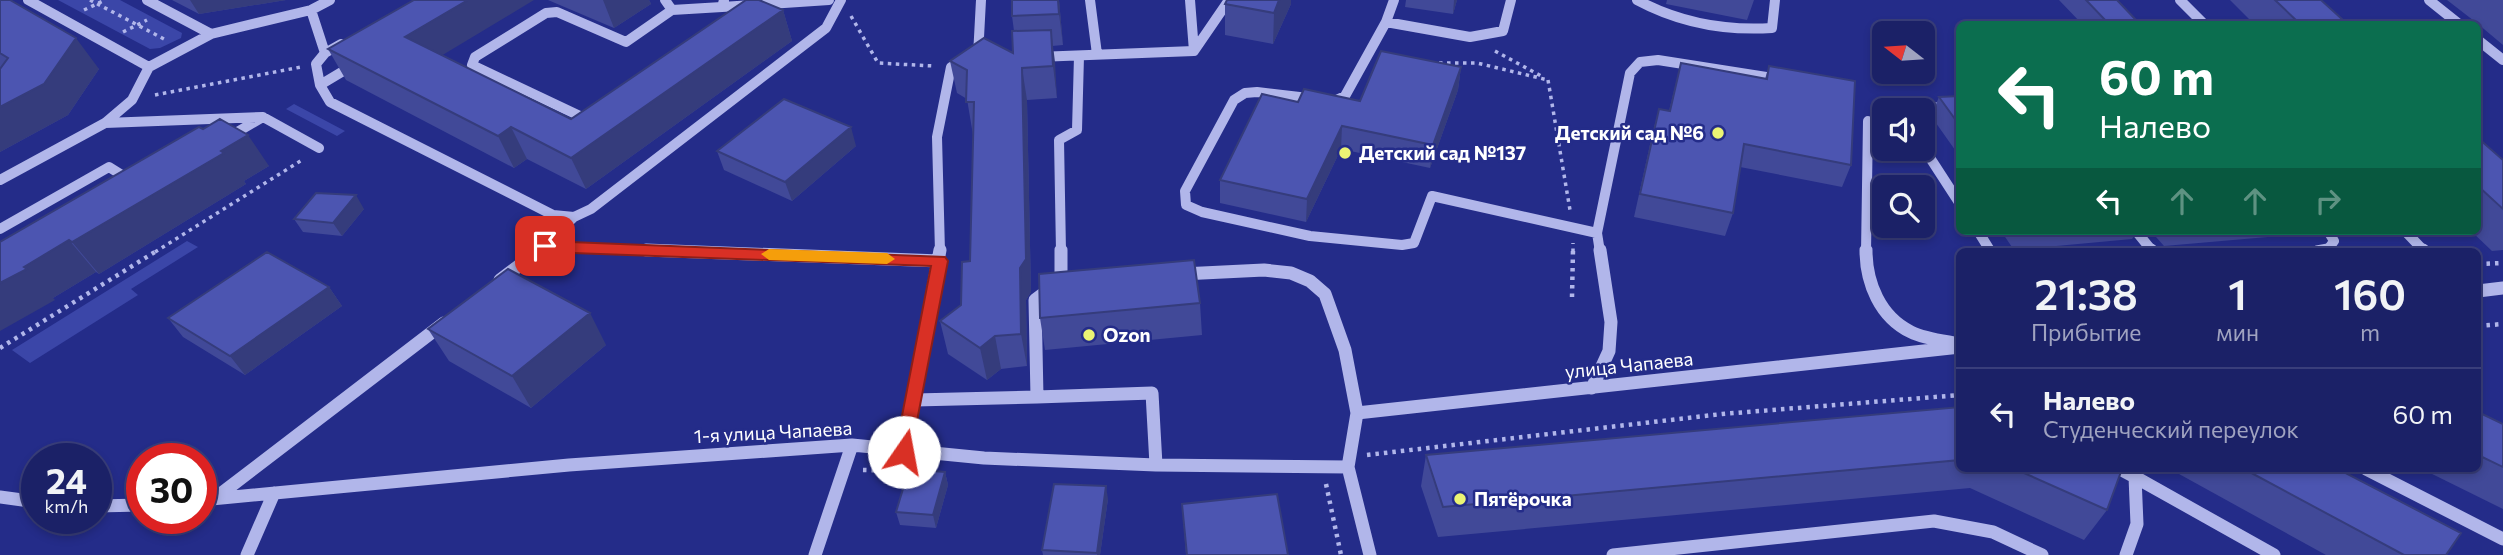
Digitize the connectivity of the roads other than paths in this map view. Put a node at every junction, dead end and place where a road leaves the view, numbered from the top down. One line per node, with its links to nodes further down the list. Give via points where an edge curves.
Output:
1 (28, 0): 37 (street)
2 (147, 0): 25 (street)
3 (330, 0): 19 (street)
4 (665, 0): 20 (street)
5 (829, 0): 17 (street)
6 (981, 0): 31 (street)
7 (1090, 0): 30 (street)
8 (1191, 0): 28 (street)
9 (1229, 0): 28 (street)
10 (1394, 0): 24 (street)
11 (1511, 0): 24 (street, via 1503,32 1470,37)
12 (1637, 0): 13 (street, via 1658,13 1753,30 1772,27)
13 (1775, 0)
14 (2180, 0): 22 (street)
15 (2429, 0): 23 (street)
16 (723, 3): 17 (street); 20 (street)
17 (737, 4): 21 (street)
18 (845, 5): 52 (street, via 826,28 591,209)
19 (311, 10): 25 (street); 29 (street)
20 (672, 10): 41 (street, via 626,42 557,12 546,13 475,57 472,65 582,117)
21 (726, 20)
22 (2201, 21)
23 (2455, 21)
24 (1386, 22): 54 (street, via 1345,96 1334,101 1257,92 1234,100 1185,191 1186,205 1310,236 1402,246 1413,243 1432,196)
25 (211, 34): 37 (street)
26 (348, 40): 29 (street)
27 (2481, 42): 36 (street)
28 (1194, 51): 30 (street)
29 (325, 53): 39 (street, via 316,64)
30 (1097, 54): 33 (street)
31 (978, 56): 32 (street); 58 (street, via 951,67 937,136)
32 (992, 56)
33 (1079, 56): 34 (street); 67 (street, via 1077,130 1059,141 1068,279 1035,300)
34 (1018, 57)
35 (362, 60): 39 (street)
36 (2503, 60)
37 (149, 67): 45 (street, via 132,100)
38 (1793, 82): 54 (street, via 1658,60 1640,62 1630,73)
39 (320, 85): 52 (street, via 330,102 552,215)
40 (1956, 105): 42 (street)
41 (606, 107)
42 (1935, 108)
43 (263, 117): 45 (street); 46 (street); 47 (street)
44 (1868, 121): 64 (street, via 1866,269 1873,293 1897,324 1914,334)
45 (105, 123): 49 (street)
46 (215, 145)
47 (319, 148)
48 (1932, 161): 51 (street)
49 (0, 180)
50 (130, 194): 53 (street, via 142,187 109,167)
51 (1956, 198)
52 (574, 217): 56 (street)
53 (0, 229)
54 (1597, 233): 66 (street, via 1611,322 1609,351)
55 (2408, 235): 57 (street)
56 (545, 246): 58 (street); 60 (street)
57 (2421, 248)
58 (940, 261): 68 (street)
59 (1169, 274): 69 (street, via 1264,270 1310,281 1325,294 1338,329)
60 (490, 288)
61 (2503, 288): 62 (street)
62 (2481, 291)
63 (456, 314): 77 (street)
64 (1956, 345)
65 (1956, 346): 66 (street, улица Чапаева)
66 (1592, 388): 69 (street, улица Чапаева)
67 (1037, 397): 68 (street); 73 (street, via 1152,393)
68 (915, 400): 71 (street)
69 (1357, 413): 72 (street)
70 (852, 445): 71 (street, 1-я улица Чапаева); 78 (street, 1-я улица Чапаева); 84 (street)
71 (904, 452): 73 (street, 1-я улица Чапаева)
72 (1349, 462): 73 (street, 1-я улица Чапаева, via 1323,467); 85 (street)
73 (1156, 465)
74 (2126, 472): 76 (street)
75 (2372, 472): 82 (street)
76 (2135, 477): 88 (street, via 2137,524); 89 (street)
77 (217, 493)
78 (274, 493): 80 (street, 1-я улица Чапаева); 83 (street)
79 (0, 497): 81 (street)
80 (217, 499)
81 (21, 500)
82 (2503, 539)
83 (247, 555)
84 (815, 555)
85 (1370, 555)
86 (1613, 555): 87 (street, via 1934,521 1993,532)
87 (2042, 555)
88 (2126, 555)
89 (2274, 555)

